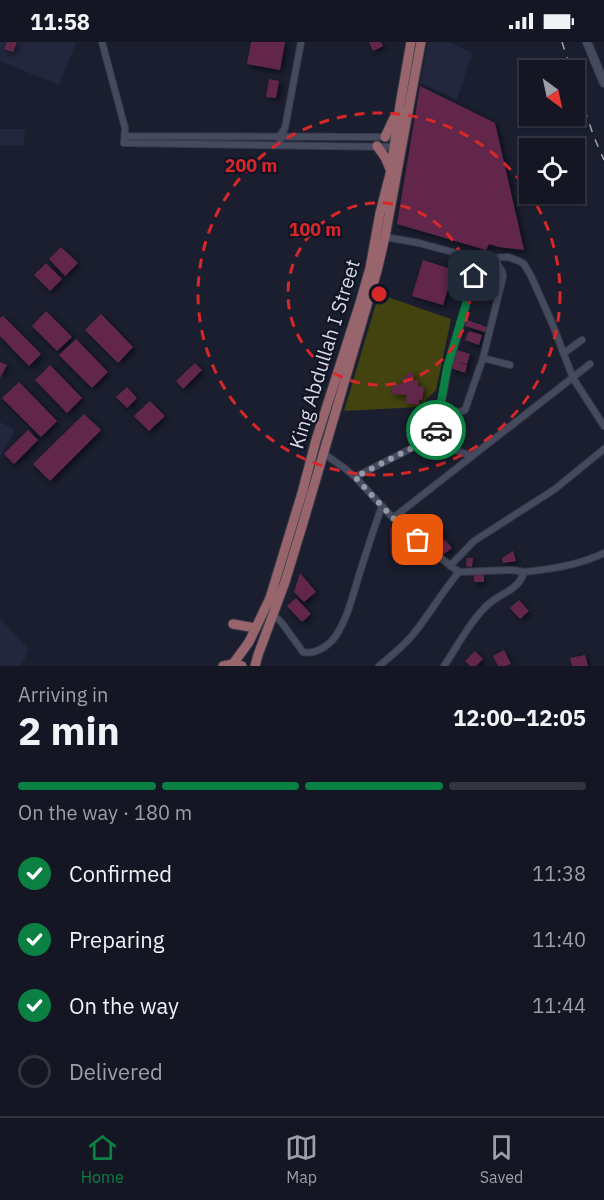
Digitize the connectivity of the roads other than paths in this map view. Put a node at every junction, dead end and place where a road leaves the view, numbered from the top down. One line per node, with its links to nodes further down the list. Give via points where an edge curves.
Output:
1 (102, 42): 9 (street, via 124,124)
2 (301, 42): 7 (street)
3 (411, 42): 10 (main road, King Abdullah I Street)
4 (421, 42): 10 (main road, King Abdullah I Street)
5 (587, 42): 6 (street)
6 (604, 83)
7 (284, 137): 8 (street); 9 (street); 11 (street)
8 (346, 137): 10 (street); 12 (street)
9 (124, 140): 11 (street)
10 (395, 141): 13 (street); 14 (main road, King Abdullah I Street); 15 (main road, King Abdullah I Street)
11 (283, 145): 12 (street)
12 (346, 145): 13 (street)
13 (377, 146): 14 (main road)
14 (391, 170): 39 (main road, King Abdullah I Street, via 358,312 274,587)
15 (385, 237): 16 (street); 28 (main road, King Abdullah I Street)
16 (478, 259): 17 (street); 24 (street, via 447,368)
17 (494, 259): 19 (street, via 508,257 524,264); 20 (street, via 503,277)
18 (582, 340): 19 (street)
19 (564, 353): 23 (street)
20 (483, 358): 22 (street); 24 (street, via 465,410 458,412)
21 (590, 364): 23 (street)
22 (510, 365)
23 (573, 378): 25 (street); 29 (street)
24 (441, 406): 26 (street)
25 (604, 426)
26 (434, 444): 29 (street); 30 (street, via 416,446)
27 (604, 449): 34 (street, via 555,489 474,541)
28 (323, 453): 30 (street); 37 (main road, King Abdullah I Street)
29 (471, 456): 32 (street)
30 (355, 477): 31 (street)
31 (382, 507): 32 (street); 37 (street, via 344,620 328,644 313,653 303,652)
32 (393, 518): 34 (street)
33 (604, 553): 36 (street, via 580,562)
34 (450, 566): 35 (street)
35 (459, 572): 36 (street); 45 (street, via 411,637)
36 (525, 572): 46 (street, via 516,587 478,615)
37 (273, 614): 41 (main road, King Abdullah I Street)
38 (233, 624): 39 (main road)
39 (256, 628): 40 (main road, King Abdullah I Street)
40 (249, 642): 41 (main road); 42 (main road, King Abdullah I Street)
41 (258, 655): 44 (main road, King Abdullah I Street)
42 (238, 665): 43 (main road)
43 (223, 666)
44 (255, 666)
45 (379, 666)
46 (444, 666)

